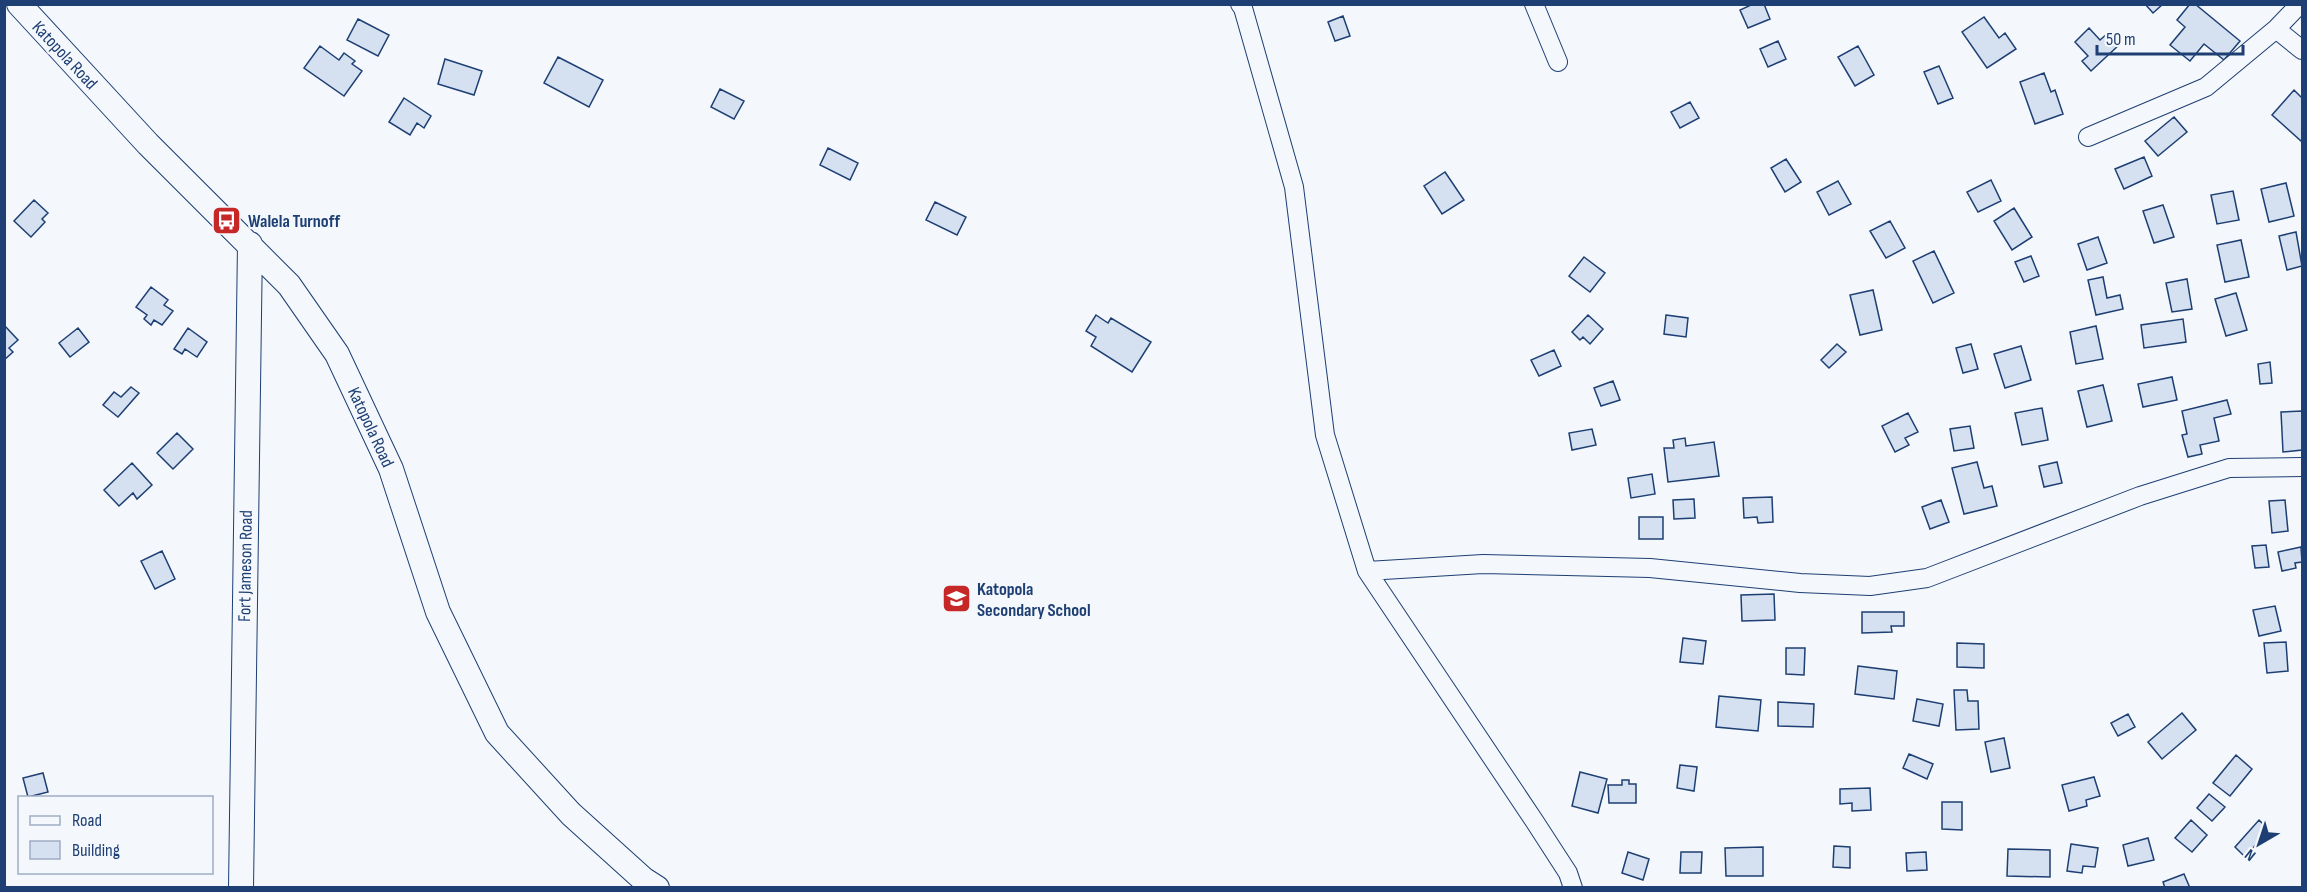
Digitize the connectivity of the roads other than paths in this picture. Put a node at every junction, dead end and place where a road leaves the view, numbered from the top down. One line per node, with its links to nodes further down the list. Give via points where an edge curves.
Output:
1 (19, 4): 9 (street, Katopola Road, via 148,144)
2 (1534, 4): 7 (street)
3 (2300, 4): 5 (street)
4 (1244, 6): 11 (street, via 1294,187 1325,435)
5 (2276, 29): 6 (street); 8 (street, via 2206,87)
6 (2302, 50)
7 (1558, 62)
8 (2088, 136)
9 (250, 244): 12 (street, Fort Jameson Road); 13 (street, Katopola Road, via 289,285 337,354 391,469 438,612 497,734 571,814)
10 (2302, 467): 11 (street, via 2229,468 2140,496 1927,578 1870,586 1650,568 1483,564)
11 (1367, 571): 14 (street, via 1535,822 1568,873)
12 (241, 888)
13 (657, 888)
14 (1573, 888)

